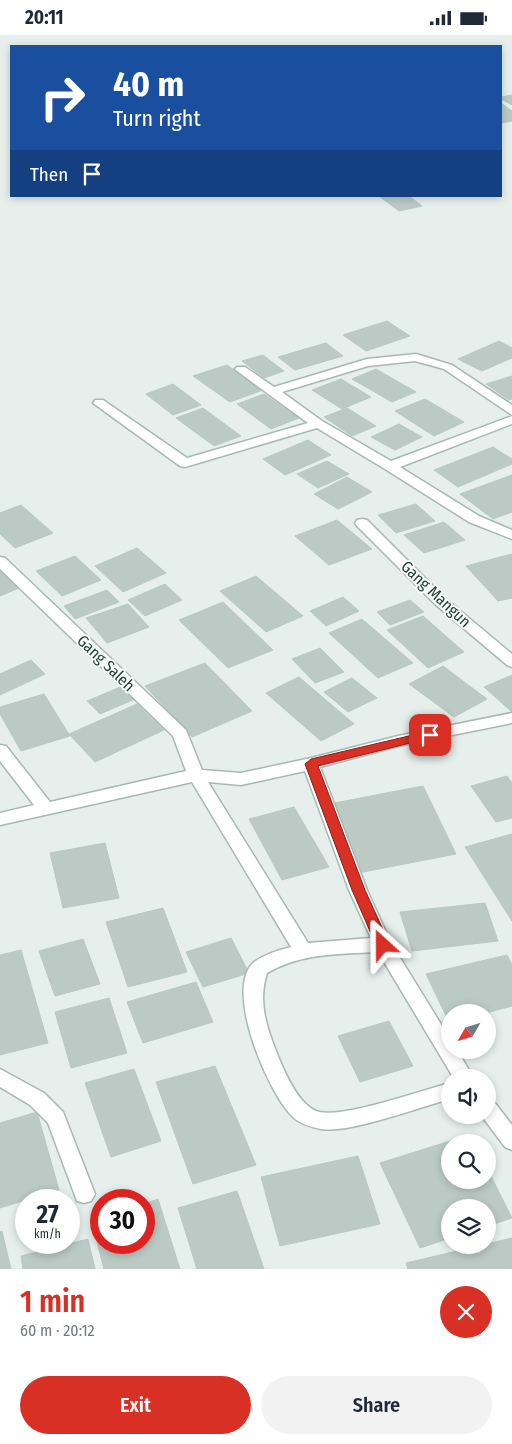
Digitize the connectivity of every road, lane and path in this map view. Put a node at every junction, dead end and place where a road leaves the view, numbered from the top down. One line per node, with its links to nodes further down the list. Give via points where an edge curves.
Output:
1 (241, 369): 2 (street)
2 (274, 391): 4 (street, via 367,363 416,357 448,367); 6 (street)
3 (99, 403): 6 (street, via 186,463)
4 (512, 411)
5 (512, 420): 7 (street)
6 (318, 424): 7 (street)
7 (390, 466): 9 (street, via 474,519)
8 (362, 523): 11 (street, Gang Mangun, via 441,602)
9 (509, 531)
10 (0, 561): 15 (street, Gang Saleh, via 180,734)
11 (512, 661)
12 (512, 718): 14 (street, via 398,741)
13 (0, 750): 16 (street)
14 (311, 764): 15 (street, via 241,779); 18 (street, via 358,890)
15 (196, 775): 16 (street); 19 (street, Gang Saleh)
16 (46, 809): 17 (street)
17 (0, 819)
18 (383, 945): 19 (street, via 330,947); 20 (street)
19 (304, 952): 22 (street, via 268,962 258,969 254,984 255,1023 274,1072 299,1110 311,1118 326,1121)
20 (458, 1069)
21 (0, 1077): 25 (street, via 37,1099 56,1117)
22 (441, 1093)
23 (496, 1120): 24 (street)
24 (512, 1141)
25 (84, 1194)

